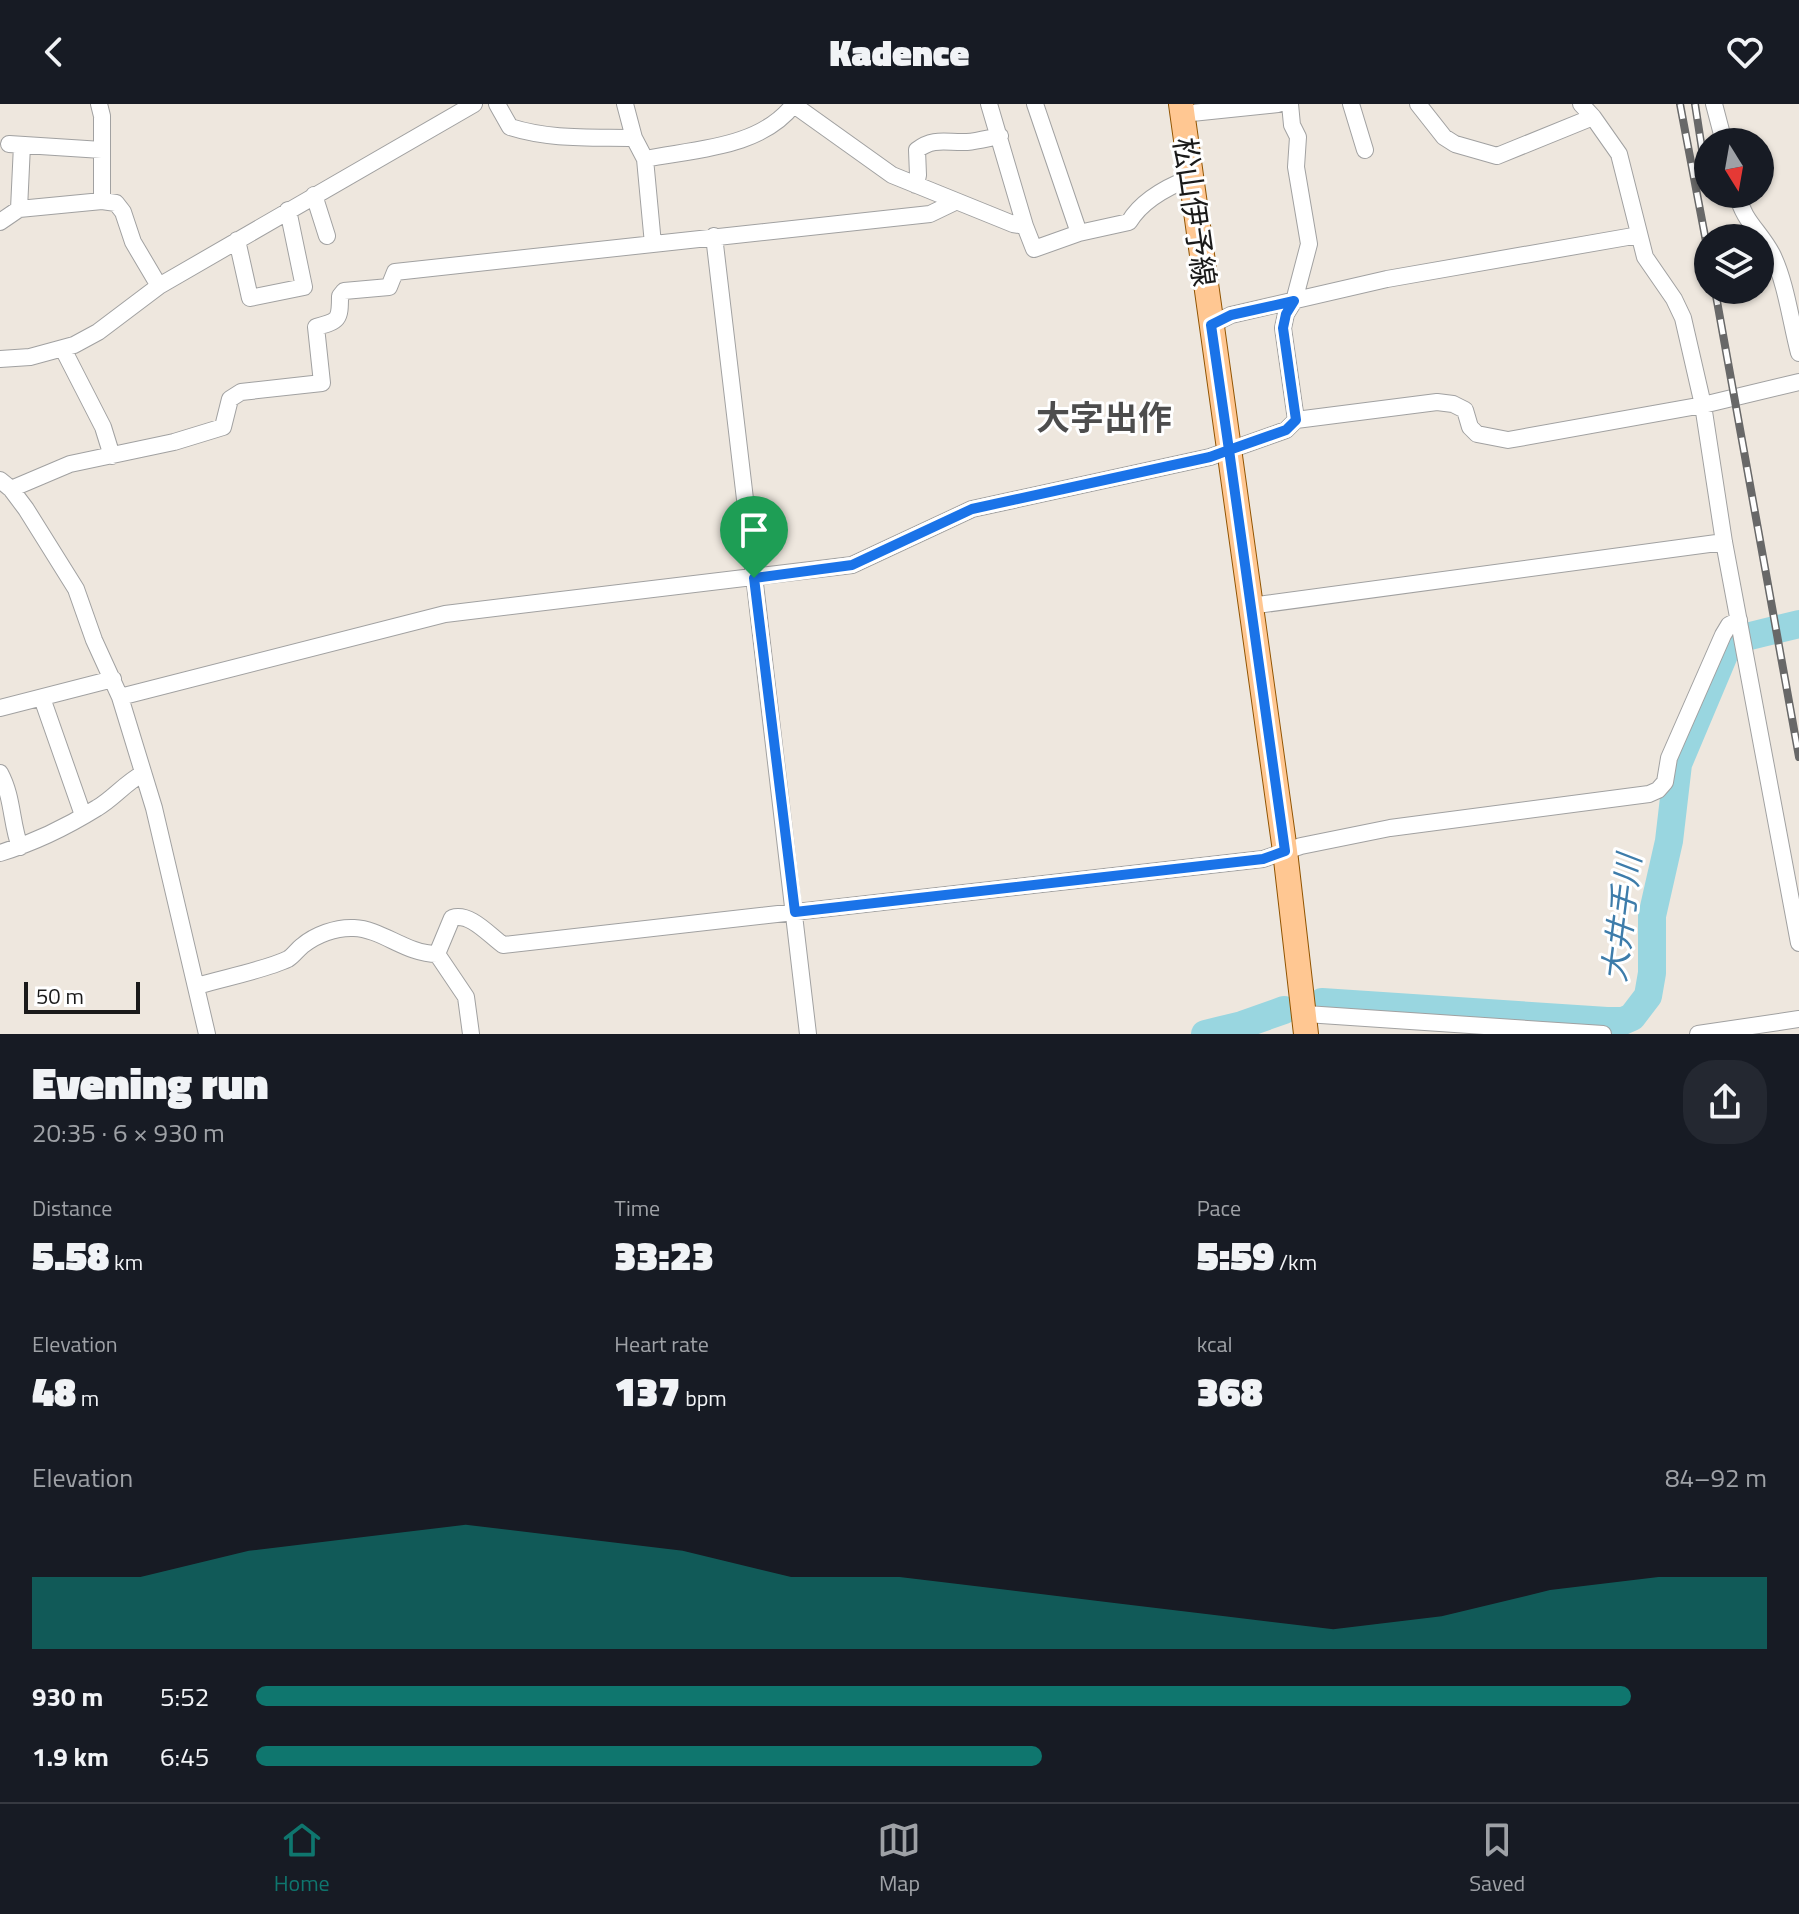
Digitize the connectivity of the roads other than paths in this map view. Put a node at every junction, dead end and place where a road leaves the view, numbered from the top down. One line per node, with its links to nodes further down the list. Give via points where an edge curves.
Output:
1 (99, 104): 19 (street)
2 (474, 104): 24 (street)
3 (497, 104): 18 (street, via 510,127 535,135)
4 (625, 104): 18 (street)
5 (989, 104): 17 (street)
6 (1035, 104): 31 (street)
7 (1278, 104): 14 (street)
8 (1290, 104): 38 (street, via 1309,244)
9 (1351, 104): 20 (street)
10 (1418, 104): 15 (street, via 1444,137 1497,156)
11 (1581, 104): 15 (street)
12 (1714, 104): 16 (street)
13 (794, 105): 21 (street, via 760,134); 23 (street, via 892,175)
14 (1181, 109): 22 (main road, 松山伊予線)
15 (1593, 117): 32 (street, via 1619,154)
16 (1720, 128)
17 (1000, 136): 23 (street, via 926,144 917,150); 30 (street)
18 (634, 138): 21 (street)
19 (102, 150): 25 (street); 29 (street, via 16,144)
20 (1365, 150)
21 (645, 159): 36 (street)
22 (1190, 178): 31 (street, via 1165,188 1129,222); 39 (main road, 松山伊予線)
23 (916, 185): 26 (street)
24 (314, 195): 28 (street); 33 (street)
25 (102, 201): 29 (street); 37 (street, via 116,203 123,212 133,242)
26 (955, 202): 30 (street); 34 (street, via 930,214)
27 (1742, 208): 41 (street, via 1772,254)
28 (288, 210): 35 (street); 35 (street, via 304,287 250,298)
29 (8, 212)
30 (1025, 226): 31 (street, via 1034,249)
31 (1079, 233)
32 (1639, 235): 38 (street, via 1387,279); 44 (street, via 1645,257 1683,318)
33 (327, 236)
34 (714, 236): 36 (street); 50 (street)
35 (237, 240): 37 (street)
36 (653, 244): 47 (street, via 395,272 389,287 344,291 335,321 316,327 322,383 241,392 230,399 223,427)
37 (159, 286): 40 (street, via 98,332)
38 (1294, 301): 39 (street, via 1231,315); 45 (street, via 1283,328)
39 (1211, 325): 46 (main road, 松山伊予線)
40 (63, 349): 42 (street); 47 (street)
41 (1799, 353)
42 (0, 359)
43 (1799, 382): 44 (street)
44 (1703, 405): 45 (street, via 1508,440 1477,434 1465,410 1437,402); 49 (street)
45 (1296, 420): 46 (street, via 1286,430)
46 (1229, 450): 50 (street, via 972,509 852,565); 51 (main road, 松山伊予線)
47 (112, 456): 48 (street)
48 (5, 485): 53 (street, via 76,589)
49 (1724, 542): 51 (street); 52 (street)
50 (754, 578): 54 (street, via 445,614); 63 (street)
51 (1250, 606): 61 (main road, 松山伊予線)
52 (1741, 631): 61 (street, via 1729,625 1723,635 1658,790 1390,828); 64 (street)
53 (113, 679): 54 (street); 55 (street)
54 (120, 697): 58 (street)
55 (42, 698): 56 (street); 59 (street)
56 (0, 708)
57 (0, 773): 60 (street)
58 (142, 774): 59 (street); 66 (street)
59 (83, 815): 60 (street)
60 (20, 847): 62 (street)
61 (1285, 851): 63 (street, via 1263,859); 68 (main road, 松山伊予線)
62 (0, 853)
63 (795, 912): 65 (street, via 503,945 459,915 452,918); 71 (street)
64 (1799, 943)
65 (437, 954): 66 (street, via 364,929 339,929 303,945 290,958); 70 (street, via 466,997)
66 (197, 986): 69 (street)
67 (1799, 1019): 73 (street)
68 (1306, 1024): 72 (street)
69 (207, 1034)
70 (471, 1034)
71 (808, 1034)
72 (1603, 1034)
73 (1698, 1034)

